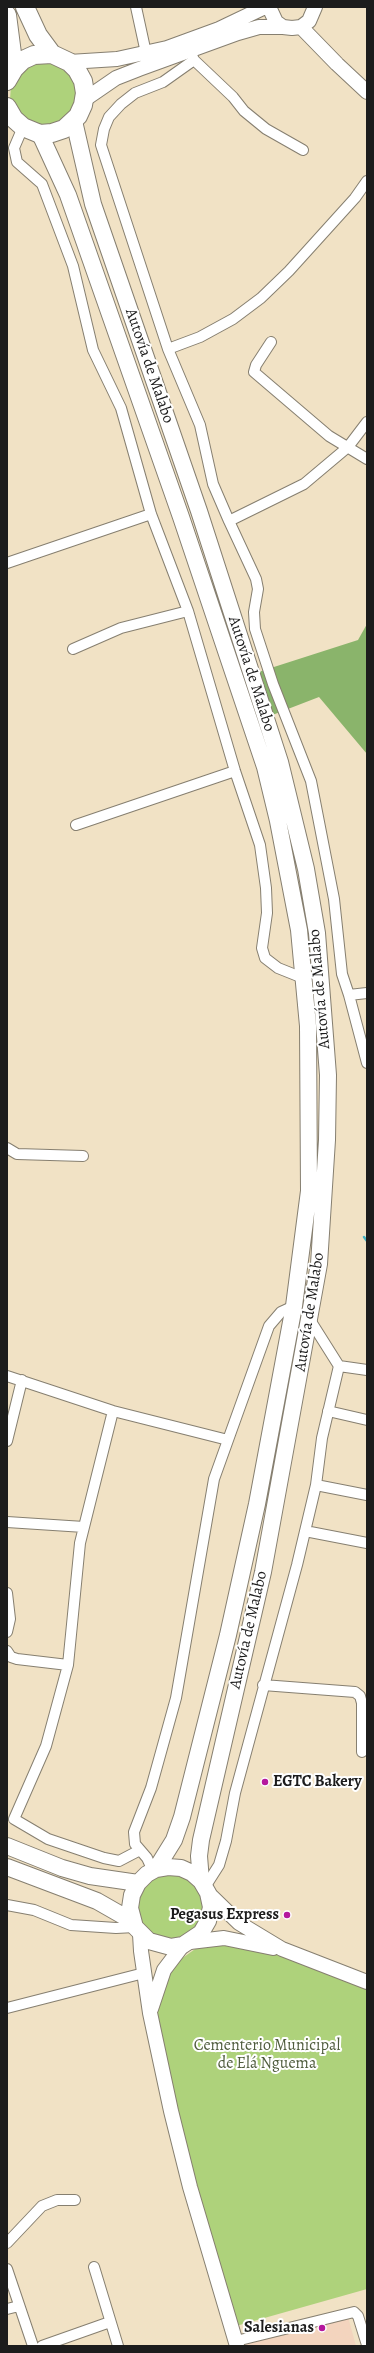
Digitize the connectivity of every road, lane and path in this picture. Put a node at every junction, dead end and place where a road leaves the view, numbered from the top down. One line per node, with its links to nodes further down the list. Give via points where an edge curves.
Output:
1 (25, 7): 10 (highway, via 38,35)
2 (136, 7): 11 (street)
3 (265, 7): 9 (main road)
4 (269, 7): 7 (main road, via 276,22)
5 (315, 7): 8 (main road, via 309,21)
6 (7, 15): 13 (highway)
7 (284, 27): 8 (main road); 9 (main road, via 259,27)
8 (301, 27): 14 (main road)
9 (190, 51): 11 (main road); 15 (main road, via 120,76); 20 (street, via 244,111 266,129); 23 (street, via 163,82 135,93 109,116 101,145)
10 (52, 54): 12 (highway); 13 (highway, via 34,55 23,60)
11 (146, 54): 12 (main road, via 99,61)
12 (69, 62): 15 (highway, via 81,76)
13 (10, 75)
14 (367, 92)
15 (84, 100): 17 (highway, via 81,111)
16 (7, 107): 18 (highway)
17 (74, 121): 19 (highway, via 58,131); 41 (main road, Autovía de Malabo, via 93,204 199,511 280,762 306,869 317,933 328,1075 324,1215)
18 (16, 126): 19 (highway); 27 (street, via 14,148 17,162 42,184 46,194 73,266 93,350 121,408)
19 (40, 134): 34 (main road, Autovía de Malabo, via 68,195 265,767 297,922)
20 (303, 150)
21 (367, 181): 23 (street, via 355,198 289,271 261,298 207,334)
22 (271, 342): 25 (street, via 254,372 307,419)
23 (168, 349): 28 (street, via 200,425 213,484)
24 (367, 422): 25 (street)
25 (348, 447): 26 (street); 28 (street, via 304,484)
26 (367, 459)
27 (152, 514): 29 (street); 30 (street)
28 (229, 521): 36 (street, via 256,579 258,589 254,612 255,629 310,781 334,899 342,974)
29 (7, 563)
30 (188, 611): 31 (street, via 115,630); 32 (street)
31 (73, 649)
32 (235, 771): 33 (street); 34 (street, via 260,845 265,875 267,913 262,948 265,958 278,968)
33 (76, 825)
34 (303, 978): 40 (main road, Autovía de Malabo, via 308,1026 309,1191)
35 (367, 993): 36 (street)
36 (349, 995): 37 (street)
37 (367, 1062)
38 (7, 1148): 39 (street, via 17,1154)
39 (82, 1156)
40 (294, 1306): 49 (street, via 281,1312 269,1326); 67 (main road, Autovía de Malabo, via 257,1504 228,1635 182,1817 174,1840)
41 (310, 1320): 42 (street); 69 (main road, Autovía de Malabo, via 263,1572 200,1840 199,1856)
42 (339, 1366): 43 (street); 47 (street)
43 (367, 1370)
44 (7, 1376): 45 (street)
45 (22, 1380): 46 (street); 50 (street)
46 (113, 1411): 49 (street); 54 (street)
47 (328, 1411): 48 (street); 51 (street)
48 (367, 1420)
49 (228, 1440): 65 (street, via 212,1490 176,1698 151,1788 132,1838)
50 (7, 1441)
51 (316, 1485): 52 (street); 55 (street)
52 (367, 1495)
53 (7, 1522): 54 (street)
54 (84, 1527): 60 (street, via 80,1543)
55 (305, 1531): 56 (street); 61 (street, via 281,1627)
56 (367, 1543)
57 (7, 1593): 58 (street, via 10,1619)
58 (7, 1632)
59 (7, 1651): 60 (street, via 17,1660)
60 (68, 1665): 63 (street, via 46,1746)
61 (263, 1685): 62 (street, via 354,1692 360,1696); 69 (street, via 226,1841 219,1865)
62 (362, 1752)
63 (11, 1818): 65 (street, via 48,1839 104,1858 119,1861)
64 (7, 1846): 68 (main road, via 90,1876)
65 (140, 1850): 67 (street)
66 (7, 1867): 71 (main road, via 97,1901)
67 (154, 1870): 68 (main road); 69 (main road, via 181,1868 192,1873)
68 (138, 1883): 71 (main road, via 132,1895 130,1908)
69 (205, 1887): 72 (main road, via 211,1907 208,1921 201,1933); 73 (main road, via 239,1923)
70 (7, 1905): 71 (street, via 34,1910 71,1924)
71 (136, 1927): 72 (main road, via 160,1946); 74 (main road)
72 (186, 1944): 73 (main road, via 224,1938); 77 (main road, via 164,1970)
73 (282, 1949): 75 (main road)
74 (144, 1973): 76 (street); 77 (main road)
75 (367, 1982)
76 (7, 2008)
77 (150, 2013): 85 (main road, via 190,2187)
78 (75, 2200): 79 (street, via 57,2200 42,2206)
79 (7, 2243)
80 (94, 2267): 84 (street)
81 (7, 2270): 82 (street)
82 (19, 2306): 83 (street); 87 (street)
83 (7, 2309)
84 (110, 2322): 88 (street); 89 (street)
85 (237, 2344): 86 (street, via 354,2312 358,2316)
86 (367, 2345)
87 (33, 2346)
88 (42, 2346)
89 (118, 2346)

